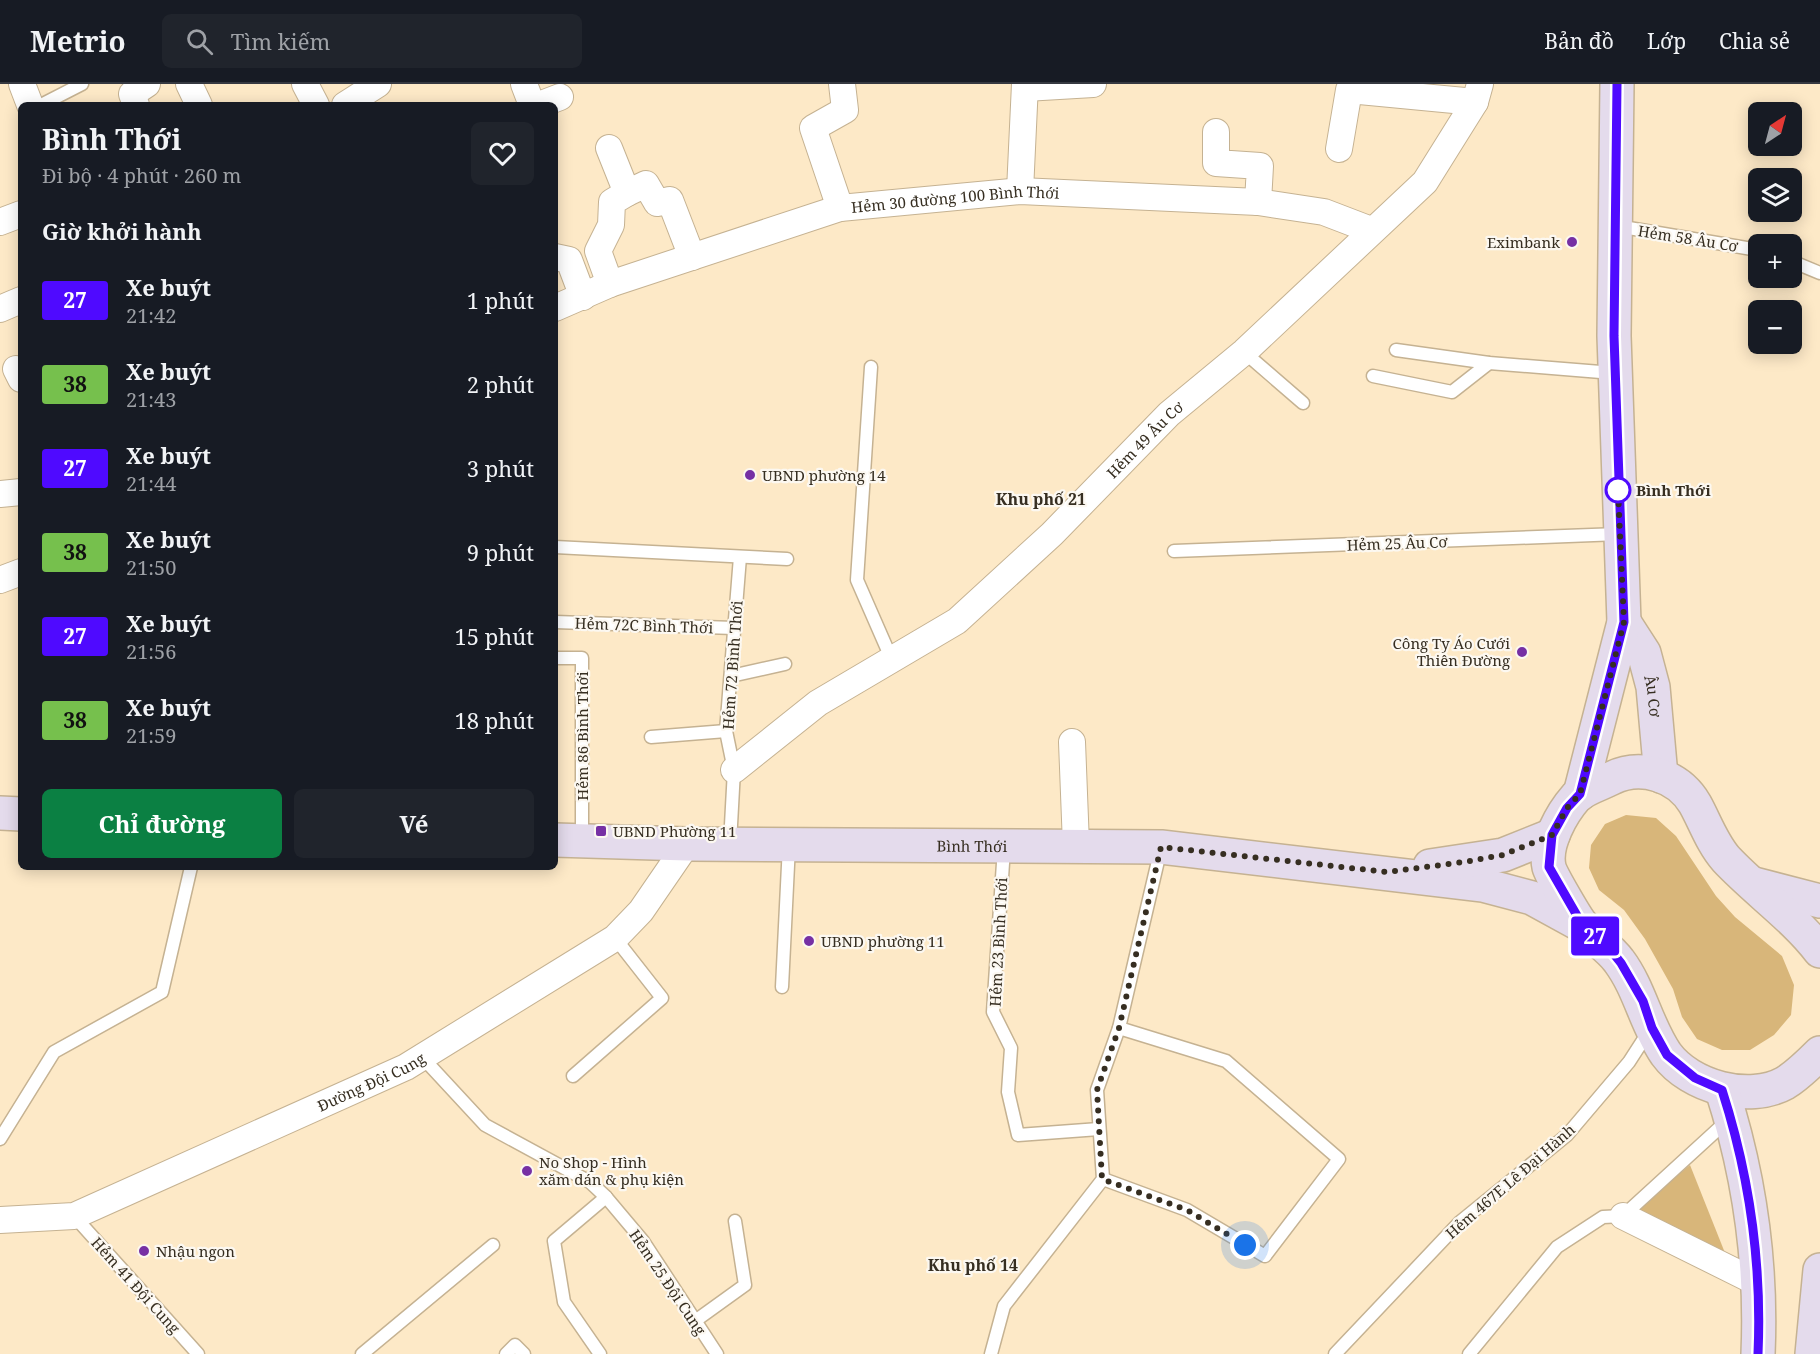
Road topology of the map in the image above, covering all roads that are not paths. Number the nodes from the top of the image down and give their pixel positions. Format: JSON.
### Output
{"nodes":[{"id":1,"x":22,"y":84,"type":"edge"},
{"id":2,"x":81,"y":84,"type":"edge"},
{"id":3,"x":147,"y":84,"type":"edge"},
{"id":4,"x":189,"y":84,"type":"edge"},
{"id":5,"x":305,"y":84,"type":"edge"},
{"id":6,"x":378,"y":84,"type":"edge"},
{"id":7,"x":524,"y":84,"type":"edge"},
{"id":8,"x":842,"y":84,"type":"edge"},
{"id":9,"x":1093,"y":84,"type":"edge"},
{"id":10,"x":1617,"y":84,"type":"edge"},
{"id":11,"x":1025,"y":86,"type":"edge"},
{"id":12,"x":1477,"y":93,"type":"edge"},
{"id":13,"x":29,"y":102,"type":"edge"},
{"id":14,"x":47,"y":102,"type":"edge"},
{"id":15,"x":134,"y":102,"type":"edge"},
{"id":16,"x":198,"y":102,"type":"edge"},
{"id":17,"x":314,"y":102,"type":"edge"},
{"id":18,"x":350,"y":102,"type":"edge"},
{"id":19,"x":531,"y":102,"type":"edge"},
{"id":20,"x":1216,"y":132,"type":"dead end"},
{"id":21,"x":609,"y":148,"type":"dead end"},
{"id":22,"x":1339,"y":149,"type":"dead end"},
{"id":23,"x":1020,"y":191,"type":"junction"},
{"id":24,"x":627,"y":193,"type":"junction"},
{"id":25,"x":1258,"y":202,"type":"junction"},
{"id":26,"x":840,"y":208,"type":"junction"},
{"id":27,"x":18,"y":215,"type":"edge"},
{"id":28,"x":0,"y":222,"type":"edge"},
{"id":29,"x":1617,"y":226,"type":"junction"},
{"id":30,"x":1371,"y":230,"type":"junction"},
{"id":31,"x":1748,"y":248,"type":"edge"},
{"id":32,"x":692,"y":257,"type":"junction"},
{"id":33,"x":558,"y":258,"type":"edge"},
{"id":34,"x":1802,"y":266,"type":"edge"},
{"id":35,"x":1820,"y":273,"type":"edge"},
{"id":36,"x":610,"y":284,"type":"junction"},
{"id":37,"x":583,"y":297,"type":"junction"},
{"id":38,"x":18,"y":301,"type":"edge"},
{"id":39,"x":558,"y":308,"type":"edge"},
{"id":40,"x":0,"y":309,"type":"edge"},
{"id":41,"x":1396,"y":350,"type":"dead end"},
{"id":42,"x":1244,"y":352,"type":"junction"},
{"id":43,"x":1489,"y":363,"type":"junction"},
{"id":44,"x":871,"y":367,"type":"dead end"},
{"id":45,"x":1614,"y":373,"type":"junction"},
{"id":46,"x":1373,"y":376,"type":"dead end"},
{"id":47,"x":1303,"y":403,"type":"dead end"},
{"id":48,"x":18,"y":492,"type":"edge"},
{"id":49,"x":0,"y":494,"type":"edge"},
{"id":50,"x":1619,"y":534,"type":"junction"},
{"id":51,"x":558,"y":547,"type":"edge"},
{"id":52,"x":1174,"y":551,"type":"dead end"},
{"id":53,"x":740,"y":558,"type":"junction"},
{"id":54,"x":787,"y":559,"type":"dead end"},
{"id":55,"x":18,"y":573,"type":"edge"},
{"id":56,"x":0,"y":580,"type":"edge"},
{"id":57,"x":558,"y":622,"type":"edge"},
{"id":58,"x":1624,"y":622,"type":"junction"},
{"id":59,"x":734,"y":627,"type":"junction"},
{"id":60,"x":558,"y":658,"type":"edge"},
{"id":61,"x":892,"y":660,"type":"junction"},
{"id":62,"x":785,"y":664,"type":"dead end"},
{"id":63,"x":731,"y":676,"type":"junction"},
{"id":64,"x":726,"y":730,"type":"junction"},
{"id":65,"x":651,"y":737,"type":"dead end"},
{"id":66,"x":1072,"y":742,"type":"dead end"},
{"id":67,"x":734,"y":770,"type":"junction"},
{"id":68,"x":1661,"y":776,"type":"junction"},
{"id":69,"x":1580,"y":794,"type":"junction"},
{"id":70,"x":0,"y":813,"type":"edge"},
{"id":71,"x":18,"y":814,"type":"edge"},
{"id":72,"x":1552,"y":835,"type":"junction"},
{"id":73,"x":569,"y":841,"type":"edge"},
{"id":74,"x":687,"y":844,"type":"junction"},
{"id":75,"x":730,"y":844,"type":"junction"},
{"id":76,"x":789,"y":844,"type":"junction"},
{"id":77,"x":1004,"y":844,"type":"junction"},
{"id":78,"x":1076,"y":845,"type":"junction"},
{"id":79,"x":1161,"y":847,"type":"junction"},
{"id":80,"x":190,"y":870,"type":"edge"},
{"id":81,"x":1387,"y":872,"type":"junction"},
{"id":82,"x":1750,"y":883,"type":"junction"},
{"id":83,"x":1820,"y":902,"type":"edge"},
{"id":84,"x":1583,"y":926,"type":"junction"},
{"id":85,"x":615,"y":938,"type":"junction"},
{"id":86,"x":1820,"y":951,"type":"edge"},
{"id":87,"x":782,"y":987,"type":"dead end"},
{"id":88,"x":1652,"y":1026,"type":"junction"},
{"id":89,"x":1119,"y":1028,"type":"junction"},
{"id":90,"x":1820,"y":1053,"type":"edge"},
{"id":91,"x":422,"y":1057,"type":"junction"},
{"id":92,"x":573,"y":1076,"type":"dead end"},
{"id":93,"x":1727,"y":1104,"type":"junction"},
{"id":94,"x":1099,"y":1129,"type":"junction"},
{"id":95,"x":0,"y":1140,"type":"edge"},
{"id":96,"x":1102,"y":1179,"type":"junction"},
{"id":97,"x":606,"y":1197,"type":"junction"},
{"id":98,"x":74,"y":1216,"type":"junction"},
{"id":99,"x":1623,"y":1216,"type":"junction"},
{"id":100,"x":0,"y":1220,"type":"edge"},
{"id":101,"x":735,"y":1221,"type":"dead end"},
{"id":102,"x":493,"y":1245,"type":"dead end"},
{"id":103,"x":1820,"y":1270,"type":"edge"},
{"id":104,"x":1760,"y":1284,"type":"junction"},
{"id":105,"x":695,"y":1321,"type":"junction"},
{"id":106,"x":519,"y":1349,"type":"edge"},
{"id":107,"x":1473,"y":1353,"type":"edge"},
{"id":108,"x":198,"y":1354,"type":"edge"},
{"id":109,"x":362,"y":1354,"type":"edge"},
{"id":110,"x":506,"y":1354,"type":"edge"},
{"id":111,"x":600,"y":1354,"type":"edge"},
{"id":112,"x":717,"y":1354,"type":"edge"},
{"id":113,"x":991,"y":1354,"type":"edge"},
{"id":114,"x":1335,"y":1354,"type":"edge"},
{"id":115,"x":1758,"y":1354,"type":"edge"},
{"id":116,"x":1812,"y":1354,"type":"edge"}],
"edges":[{"from":1,"to":13,"type":"street"},
{"from":2,"to":14,"type":"lane"},
{"from":3,"to":15,"type":"street"},
{"from":4,"to":16,"type":"street"},
{"from":5,"to":17,"type":"street"},
{"from":6,"to":18,"type":"street"},
{"from":7,"to":19,"type":"street"},
{"from":8,"to":26,"type":"street"},
{"from":9,"to":11,"type":"street"},
{"from":10,"to":29,"type":"main road","name":"Âu Cơ"},
{"from":11,"to":23,"type":"street"},
{"from":12,"to":22,"type":"street"},
{"from":12,"to":30,"type":"street","name":"Hẻm 49 Âu Cơ"},
{"from":20,"to":25,"type":"street"},
{"from":21,"to":24,"type":"street"},
{"from":23,"to":25,"type":"street","name":"Hẻm 30 đường 100 Bình Thới"},
{"from":23,"to":26,"type":"street","name":"Hẻm 30 đường 100 Bình Thới"},
{"from":24,"to":32,"type":"street"},
{"from":24,"to":36,"type":"street"},
{"from":25,"to":30,"type":"street","name":"Hẻm 30 đường 100 Bình Thới"},
{"from":26,"to":32,"type":"street","name":"Hẻm 30 đường 100 Bình Thới"},
{"from":27,"to":28,"type":"street"},
{"from":29,"to":31,"type":"lane","name":"Hẻm 58 Âu Cơ"},
{"from":29,"to":45,"type":"main road","name":"Âu Cơ"},
{"from":30,"to":42,"type":"street","name":"Hẻm 49 Âu Cơ"},
{"from":32,"to":36,"type":"street","name":"Hẻm 30 đường 100 Bình Thới"},
{"from":33,"to":37,"type":"street"},
{"from":34,"to":35,"type":"lane"},
{"from":36,"to":37,"type":"street","name":"Hẻm 30 đường 100 Bình Thới"},
{"from":37,"to":39,"type":"street","name":"Hẻm 30 đường 100 Bình Thới"},
{"from":38,"to":40,"type":"street"},
{"from":41,"to":43,"type":"lane"},
{"from":42,"to":47,"type":"lane"},
{"from":42,"to":61,"type":"street","name":"Hẻm 49 Âu Cơ"},
{"from":43,"to":45,"type":"lane"},
{"from":43,"to":46,"type":"lane"},
{"from":44,"to":61,"type":"lane"},
{"from":45,"to":50,"type":"main road","name":"Âu Cơ"},
{"from":48,"to":49,"type":"street"},
{"from":50,"to":52,"type":"lane","name":"Hẻm 25 Âu Cơ"},
{"from":50,"to":58,"type":"main road","name":"Âu Cơ"},
{"from":51,"to":53,"type":"lane"},
{"from":53,"to":54,"type":"lane"},
{"from":53,"to":59,"type":"lane","name":"Hẻm 72 Bình Thới"},
{"from":55,"to":56,"type":"street"},
{"from":57,"to":59,"type":"lane","name":"Hẻm 72C Bình Thới"},
{"from":58,"to":68,"type":"main road","name":"Âu Cơ"},
{"from":58,"to":69,"type":"main road","name":"Âu Cơ"},
{"from":59,"to":63,"type":"lane","name":"Hẻm 72 Bình Thới"},
{"from":60,"to":73,"type":"lane","name":"Hẻm 86 Bình Thới"},
{"from":61,"to":67,"type":"street","name":"Hẻm 49 Âu Cơ"},
{"from":62,"to":63,"type":"lane"},
{"from":63,"to":64,"type":"lane","name":"Hẻm 72 Bình Thới"},
{"from":64,"to":65,"type":"lane"},
{"from":64,"to":67,"type":"lane","name":"Hẻm 72 Bình Thới"},
{"from":66,"to":78,"type":"street"},
{"from":67,"to":75,"type":"lane","name":"Hẻm 72 Bình Thới"},
{"from":68,"to":69,"type":"main road"},
{"from":68,"to":82,"type":"main road"},
{"from":69,"to":72,"type":"main road"},
{"from":70,"to":71,"type":"main road"},
{"from":72,"to":81,"type":"main road","name":"Bình Thới"},
{"from":72,"to":84,"type":"main road"},
{"from":73,"to":74,"type":"main road","name":"Bình Thới"},
{"from":74,"to":75,"type":"main road","name":"Bình Thới"},
{"from":74,"to":85,"type":"street","name":"Đường Đội Cung"},
{"from":75,"to":76,"type":"main road","name":"Bình Thới"},
{"from":76,"to":77,"type":"main road","name":"Bình Thới"},
{"from":76,"to":87,"type":"lane"},
{"from":77,"to":78,"type":"main road","name":"Bình Thới"},
{"from":77,"to":94,"type":"lane","name":"Hẻm 23 Bình Thới"},
{"from":78,"to":79,"type":"main road","name":"Bình Thới"},
{"from":79,"to":81,"type":"main road","name":"Bình Thới"},
{"from":79,"to":89,"type":"lane"},
{"from":80,"to":95,"type":"lane"},
{"from":81,"to":84,"type":"main road","name":"Bình Thới"},
{"from":82,"to":83,"type":"main road"},
{"from":82,"to":86,"type":"main road"},
{"from":84,"to":88,"type":"main road"},
{"from":85,"to":91,"type":"street","name":"Đường Đội Cung"},
{"from":85,"to":92,"type":"lane"},
{"from":88,"to":93,"type":"main road"},
{"from":88,"to":114,"type":"lane","name":"Hẻm 467E Lê Đại Hành"},
{"from":89,"to":94,"type":"lane"},
{"from":89,"to":96,"type":"lane"},
{"from":90,"to":93,"type":"main road"},
{"from":91,"to":97,"type":"lane","name":"Hẻm 25 Đội Cung"},
{"from":91,"to":98,"type":"street","name":"Đường Đội Cung"},
{"from":93,"to":99,"type":"lane"},
{"from":93,"to":104,"type":"main road"},
{"from":94,"to":96,"type":"lane"},
{"from":96,"to":113,"type":"lane"},
{"from":97,"to":105,"type":"lane","name":"Hẻm 25 Đội Cung"},
{"from":97,"to":111,"type":"lane"},
{"from":98,"to":100,"type":"street","name":"Đường Đội Cung"},
{"from":98,"to":108,"type":"lane","name":"Hẻm 41 Đội Cung"},
{"from":99,"to":104,"type":"street"},
{"from":99,"to":107,"type":"lane"},
{"from":101,"to":105,"type":"lane"},
{"from":102,"to":109,"type":"lane"},
{"from":103,"to":116,"type":"main road"},
{"from":104,"to":115,"type":"main road"},
{"from":105,"to":112,"type":"lane","name":"Hẻm 25 Đội Cung"},
{"from":106,"to":110,"type":"lane"}]}
